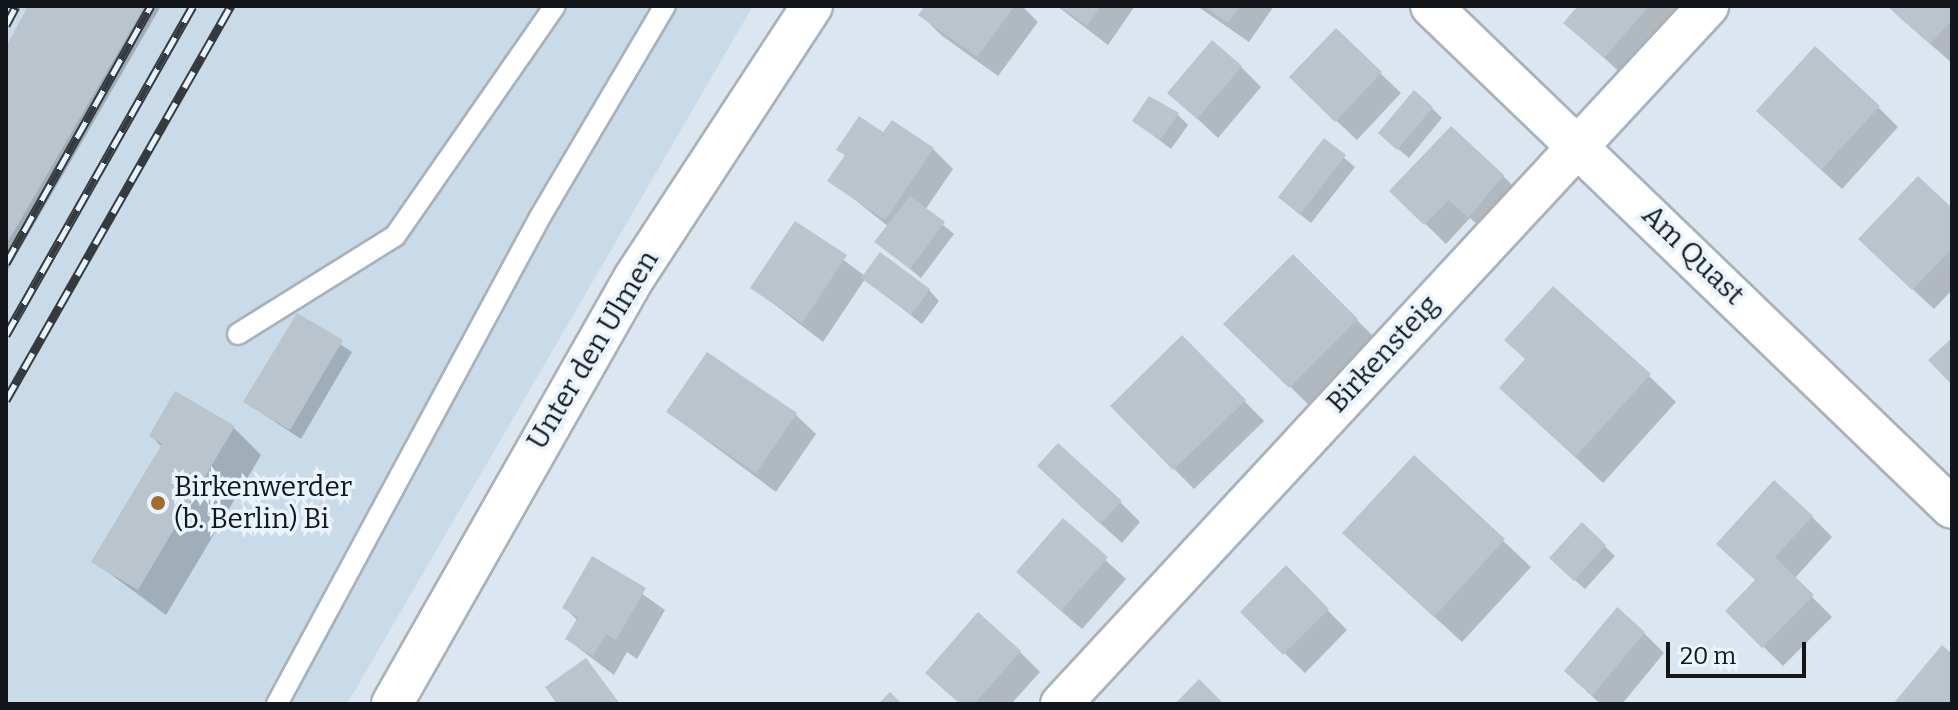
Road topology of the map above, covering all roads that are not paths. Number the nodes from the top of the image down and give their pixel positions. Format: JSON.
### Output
{"nodes":[{"id":1,"x":555,"y":6,"type":"edge"},
{"id":2,"x":665,"y":6,"type":"edge"},
{"id":3,"x":812,"y":6,"type":"edge"},
{"id":4,"x":1431,"y":6,"type":"edge"},
{"id":5,"x":1708,"y":6,"type":"edge"},
{"id":6,"x":1577,"y":142,"type":"junction"},
{"id":7,"x":238,"y":334,"type":"dead end"},
{"id":8,"x":1952,"y":508,"type":"edge"},
{"id":9,"x":277,"y":704,"type":"edge"},
{"id":10,"x":392,"y":704,"type":"edge"},
{"id":11,"x":1061,"y":704,"type":"edge"}],
"edges":[{"from":1,"to":7,"type":"lane"},
{"from":2,"to":9,"type":"lane"},
{"from":3,"to":10,"type":"street","name":"Unter den Ulmen"},
{"from":4,"to":6,"type":"street","name":"Am Quast"},
{"from":5,"to":6,"type":"street","name":"Birkensteig"},
{"from":6,"to":8,"type":"street","name":"Am Quast"},
{"from":6,"to":11,"type":"street","name":"Birkensteig"}]}
